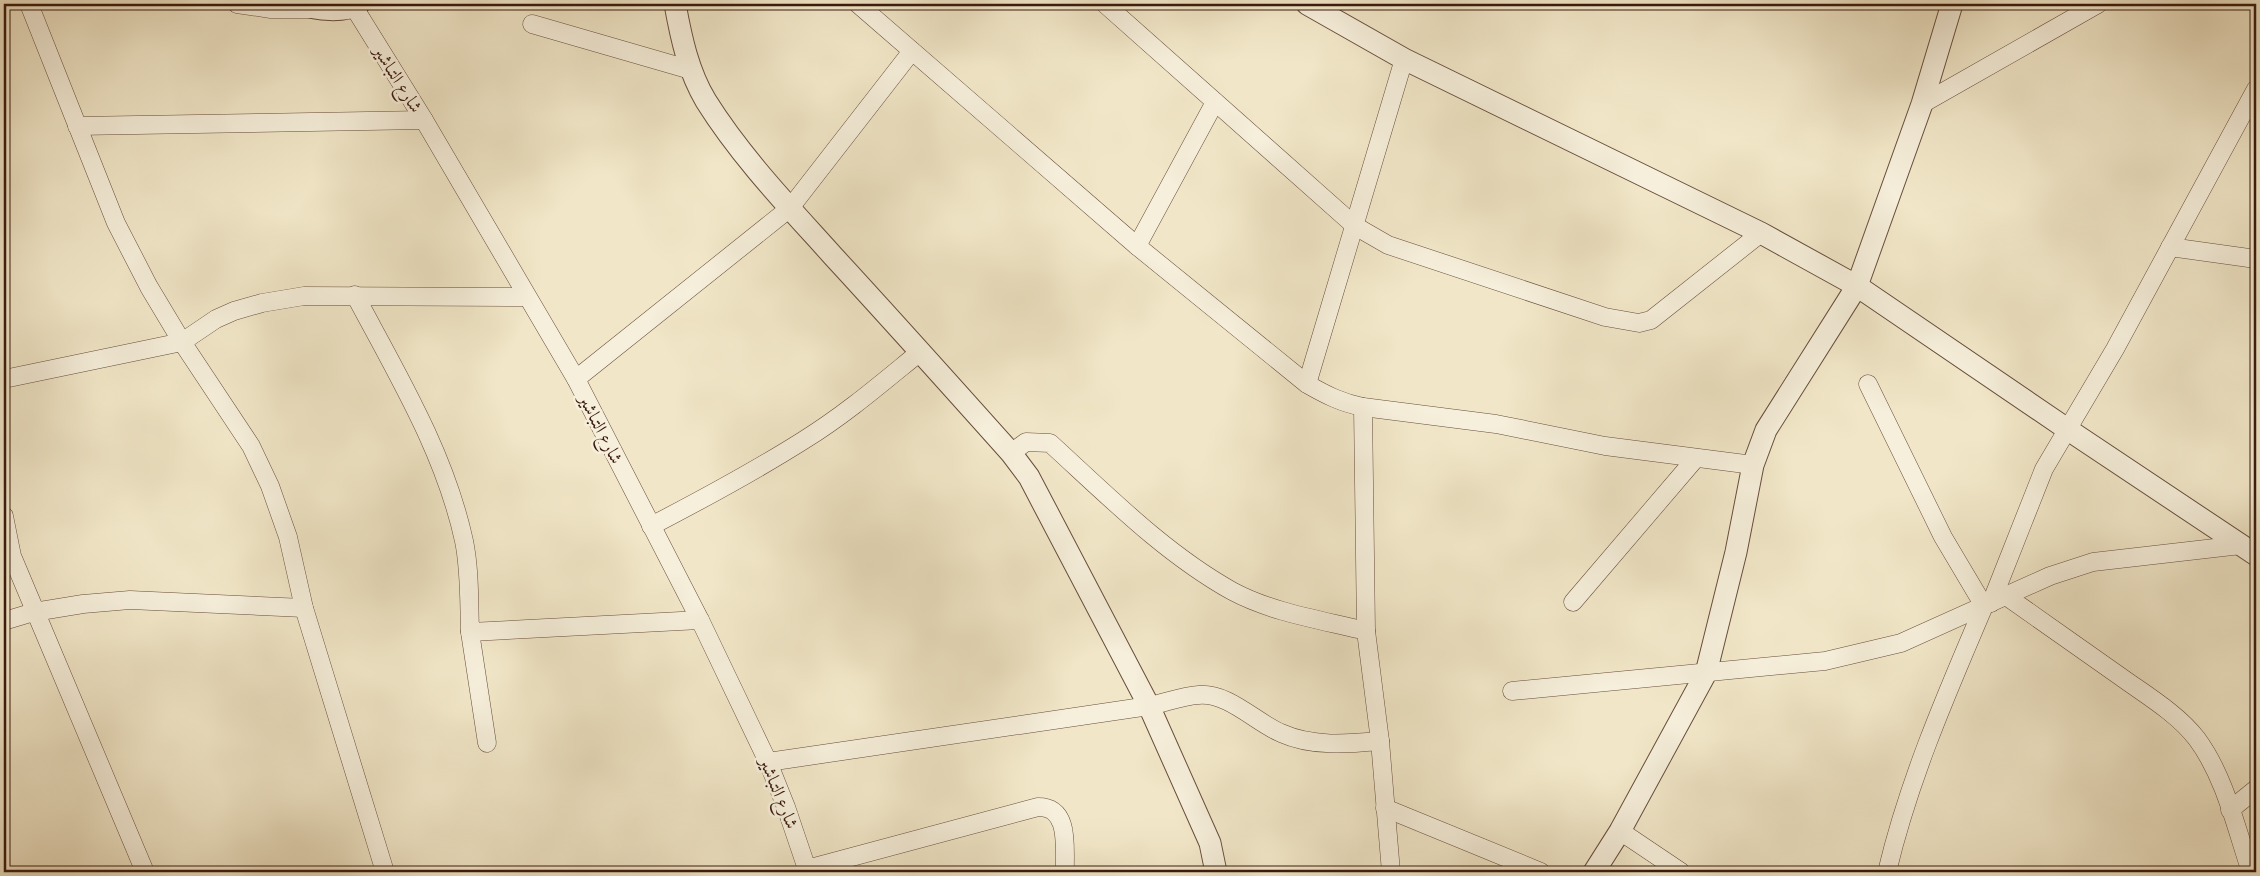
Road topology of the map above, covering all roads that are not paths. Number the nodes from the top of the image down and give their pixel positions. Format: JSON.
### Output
{"nodes":[{"id":1,"x":29,"y":4,"type":"edge"},
{"id":2,"x":238,"y":4,"type":"edge"},
{"id":3,"x":675,"y":4,"type":"edge"},
{"id":4,"x":858,"y":4,"type":"edge"},
{"id":5,"x":1105,"y":4,"type":"edge"},
{"id":6,"x":1307,"y":4,"type":"edge"},
{"id":7,"x":1952,"y":4,"type":"edge"},
{"id":8,"x":2098,"y":4,"type":"edge"},
{"id":9,"x":355,"y":5,"type":"edge"},
{"id":10,"x":307,"y":6,"type":"edge"},
{"id":11,"x":532,"y":24,"type":"dead end"},
{"id":12,"x":912,"y":50,"type":"junction"},
{"id":13,"x":1404,"y":59,"type":"junction"},
{"id":14,"x":691,"y":70,"type":"junction"},
{"id":15,"x":2256,"y":88,"type":"edge"},
{"id":16,"x":1215,"y":102,"type":"junction"},
{"id":17,"x":1922,"y":104,"type":"junction"},
{"id":18,"x":424,"y":120,"type":"junction"},
{"id":19,"x":77,"y":126,"type":"junction"},
{"id":20,"x":790,"y":208,"type":"junction"},
{"id":21,"x":1355,"y":226,"type":"junction"},
{"id":22,"x":1761,"y":233,"type":"junction"},
{"id":23,"x":1138,"y":246,"type":"junction"},
{"id":24,"x":2170,"y":247,"type":"junction"},
{"id":25,"x":2256,"y":259,"type":"edge"},
{"id":26,"x":1857,"y":286,"type":"junction"},
{"id":27,"x":355,"y":295,"type":"junction"},
{"id":28,"x":527,"y":297,"type":"junction"},
{"id":29,"x":182,"y":342,"type":"junction"},
{"id":30,"x":920,"y":352,"type":"junction"},
{"id":31,"x":4,"y":379,"type":"edge"},
{"id":32,"x":576,"y":380,"type":"junction"},
{"id":33,"x":1307,"y":384,"type":"junction"},
{"id":34,"x":1868,"y":384,"type":"dead end"},
{"id":35,"x":1363,"y":407,"type":"junction"},
{"id":36,"x":2066,"y":430,"type":"junction"},
{"id":37,"x":1011,"y":453,"type":"junction"},
{"id":38,"x":1696,"y":458,"type":"junction"},
{"id":39,"x":1753,"y":465,"type":"junction"},
{"id":40,"x":4,"y":516,"type":"edge"},
{"id":41,"x":650,"y":526,"type":"junction"},
{"id":42,"x":2249,"y":550,"type":"edge"},
{"id":43,"x":1573,"y":602,"type":"dead end"},
{"id":44,"x":1994,"y":602,"type":"junction"},
{"id":45,"x":304,"y":608,"type":"junction"},
{"id":46,"x":34,"y":612,"type":"junction"},
{"id":47,"x":4,"y":620,"type":"edge"},
{"id":48,"x":700,"y":620,"type":"junction"},
{"id":49,"x":1366,"y":631,"type":"junction"},
{"id":50,"x":470,"y":632,"type":"junction"},
{"id":51,"x":1706,"y":673,"type":"junction"},
{"id":52,"x":1512,"y":691,"type":"dead end"},
{"id":53,"x":1149,"y":706,"type":"junction"},
{"id":54,"x":1380,"y":741,"type":"junction"},
{"id":55,"x":487,"y":743,"type":"dead end"},
{"id":56,"x":768,"y":762,"type":"junction"},
{"id":57,"x":2256,"y":789,"type":"edge"},
{"id":58,"x":1385,"y":808,"type":"junction"},
{"id":59,"x":2230,"y":810,"type":"junction"},
{"id":60,"x":1620,"y":831,"type":"junction"},
{"id":61,"x":807,"y":871,"type":"edge"},
{"id":62,"x":145,"y":872,"type":"edge"},
{"id":63,"x":385,"y":872,"type":"edge"},
{"id":64,"x":1066,"y":872,"type":"edge"},
{"id":65,"x":1216,"y":872,"type":"edge"},
{"id":66,"x":1391,"y":872,"type":"edge"},
{"id":67,"x":1541,"y":872,"type":"edge"},
{"id":68,"x":1594,"y":872,"type":"edge"},
{"id":69,"x":1681,"y":872,"type":"edge"},
{"id":70,"x":1887,"y":872,"type":"edge"},
{"id":71,"x":2251,"y":872,"type":"edge"}],
"edges":[{"from":1,"to":19,"type":"street"},
{"from":2,"to":10,"type":"street"},
{"from":3,"to":14,"type":"street"},
{"from":4,"to":12,"type":"street"},
{"from":5,"to":16,"type":"street"},
{"from":6,"to":13,"type":"street"},
{"from":7,"to":17,"type":"street"},
{"from":8,"to":17,"type":"street"},
{"from":9,"to":10,"type":"street"},
{"from":9,"to":18,"type":"street","name":"شارع التباشير"},
{"from":11,"to":14,"type":"street"},
{"from":12,"to":20,"type":"street"},
{"from":12,"to":23,"type":"street"},
{"from":13,"to":21,"type":"street"},
{"from":13,"to":22,"type":"street"},
{"from":14,"to":20,"type":"street"},
{"from":15,"to":24,"type":"street"},
{"from":16,"to":21,"type":"street"},
{"from":16,"to":23,"type":"street"},
{"from":17,"to":26,"type":"street"},
{"from":18,"to":19,"type":"street"},
{"from":18,"to":28,"type":"street","name":"شارع التباشير"},
{"from":19,"to":29,"type":"street"},
{"from":20,"to":30,"type":"street"},
{"from":20,"to":32,"type":"street"},
{"from":21,"to":22,"type":"street"},
{"from":21,"to":33,"type":"street"},
{"from":22,"to":26,"type":"street"},
{"from":23,"to":33,"type":"street"},
{"from":24,"to":25,"type":"street"},
{"from":24,"to":36,"type":"street"},
{"from":26,"to":36,"type":"street"},
{"from":26,"to":39,"type":"street"},
{"from":27,"to":28,"type":"street"},
{"from":27,"to":29,"type":"street"},
{"from":27,"to":50,"type":"street"},
{"from":28,"to":32,"type":"street","name":"شارع التباشير"},
{"from":29,"to":31,"type":"street"},
{"from":29,"to":45,"type":"street"},
{"from":30,"to":37,"type":"street"},
{"from":30,"to":41,"type":"street"},
{"from":32,"to":41,"type":"street","name":"شارع التباشير"},
{"from":33,"to":35,"type":"street"},
{"from":34,"to":44,"type":"street"},
{"from":35,"to":38,"type":"street"},
{"from":35,"to":49,"type":"street"},
{"from":36,"to":42,"type":"street"},
{"from":36,"to":44,"type":"street"},
{"from":37,"to":49,"type":"street"},
{"from":37,"to":53,"type":"street"},
{"from":38,"to":39,"type":"street"},
{"from":38,"to":43,"type":"street"},
{"from":39,"to":51,"type":"street"},
{"from":40,"to":46,"type":"street"},
{"from":41,"to":48,"type":"street","name":"شارع التباشير"},
{"from":42,"to":44,"type":"street"},
{"from":44,"to":51,"type":"street"},
{"from":44,"to":59,"type":"street"},
{"from":44,"to":70,"type":"street"},
{"from":45,"to":46,"type":"street"},
{"from":45,"to":63,"type":"street"},
{"from":46,"to":47,"type":"street"},
{"from":46,"to":62,"type":"street"},
{"from":48,"to":50,"type":"street"},
{"from":48,"to":56,"type":"street","name":"شارع التباشير"},
{"from":49,"to":54,"type":"street"},
{"from":50,"to":55,"type":"street"},
{"from":51,"to":52,"type":"street"},
{"from":51,"to":60,"type":"street"},
{"from":53,"to":54,"type":"street"},
{"from":53,"to":56,"type":"street"},
{"from":53,"to":65,"type":"street"},
{"from":54,"to":58,"type":"street"},
{"from":56,"to":61,"type":"street","name":"شارع التباشير"},
{"from":57,"to":59,"type":"street"},
{"from":58,"to":66,"type":"street"},
{"from":58,"to":67,"type":"street"},
{"from":59,"to":71,"type":"street"},
{"from":60,"to":68,"type":"street"},
{"from":60,"to":69,"type":"street"},
{"from":61,"to":64,"type":"street"}]}
